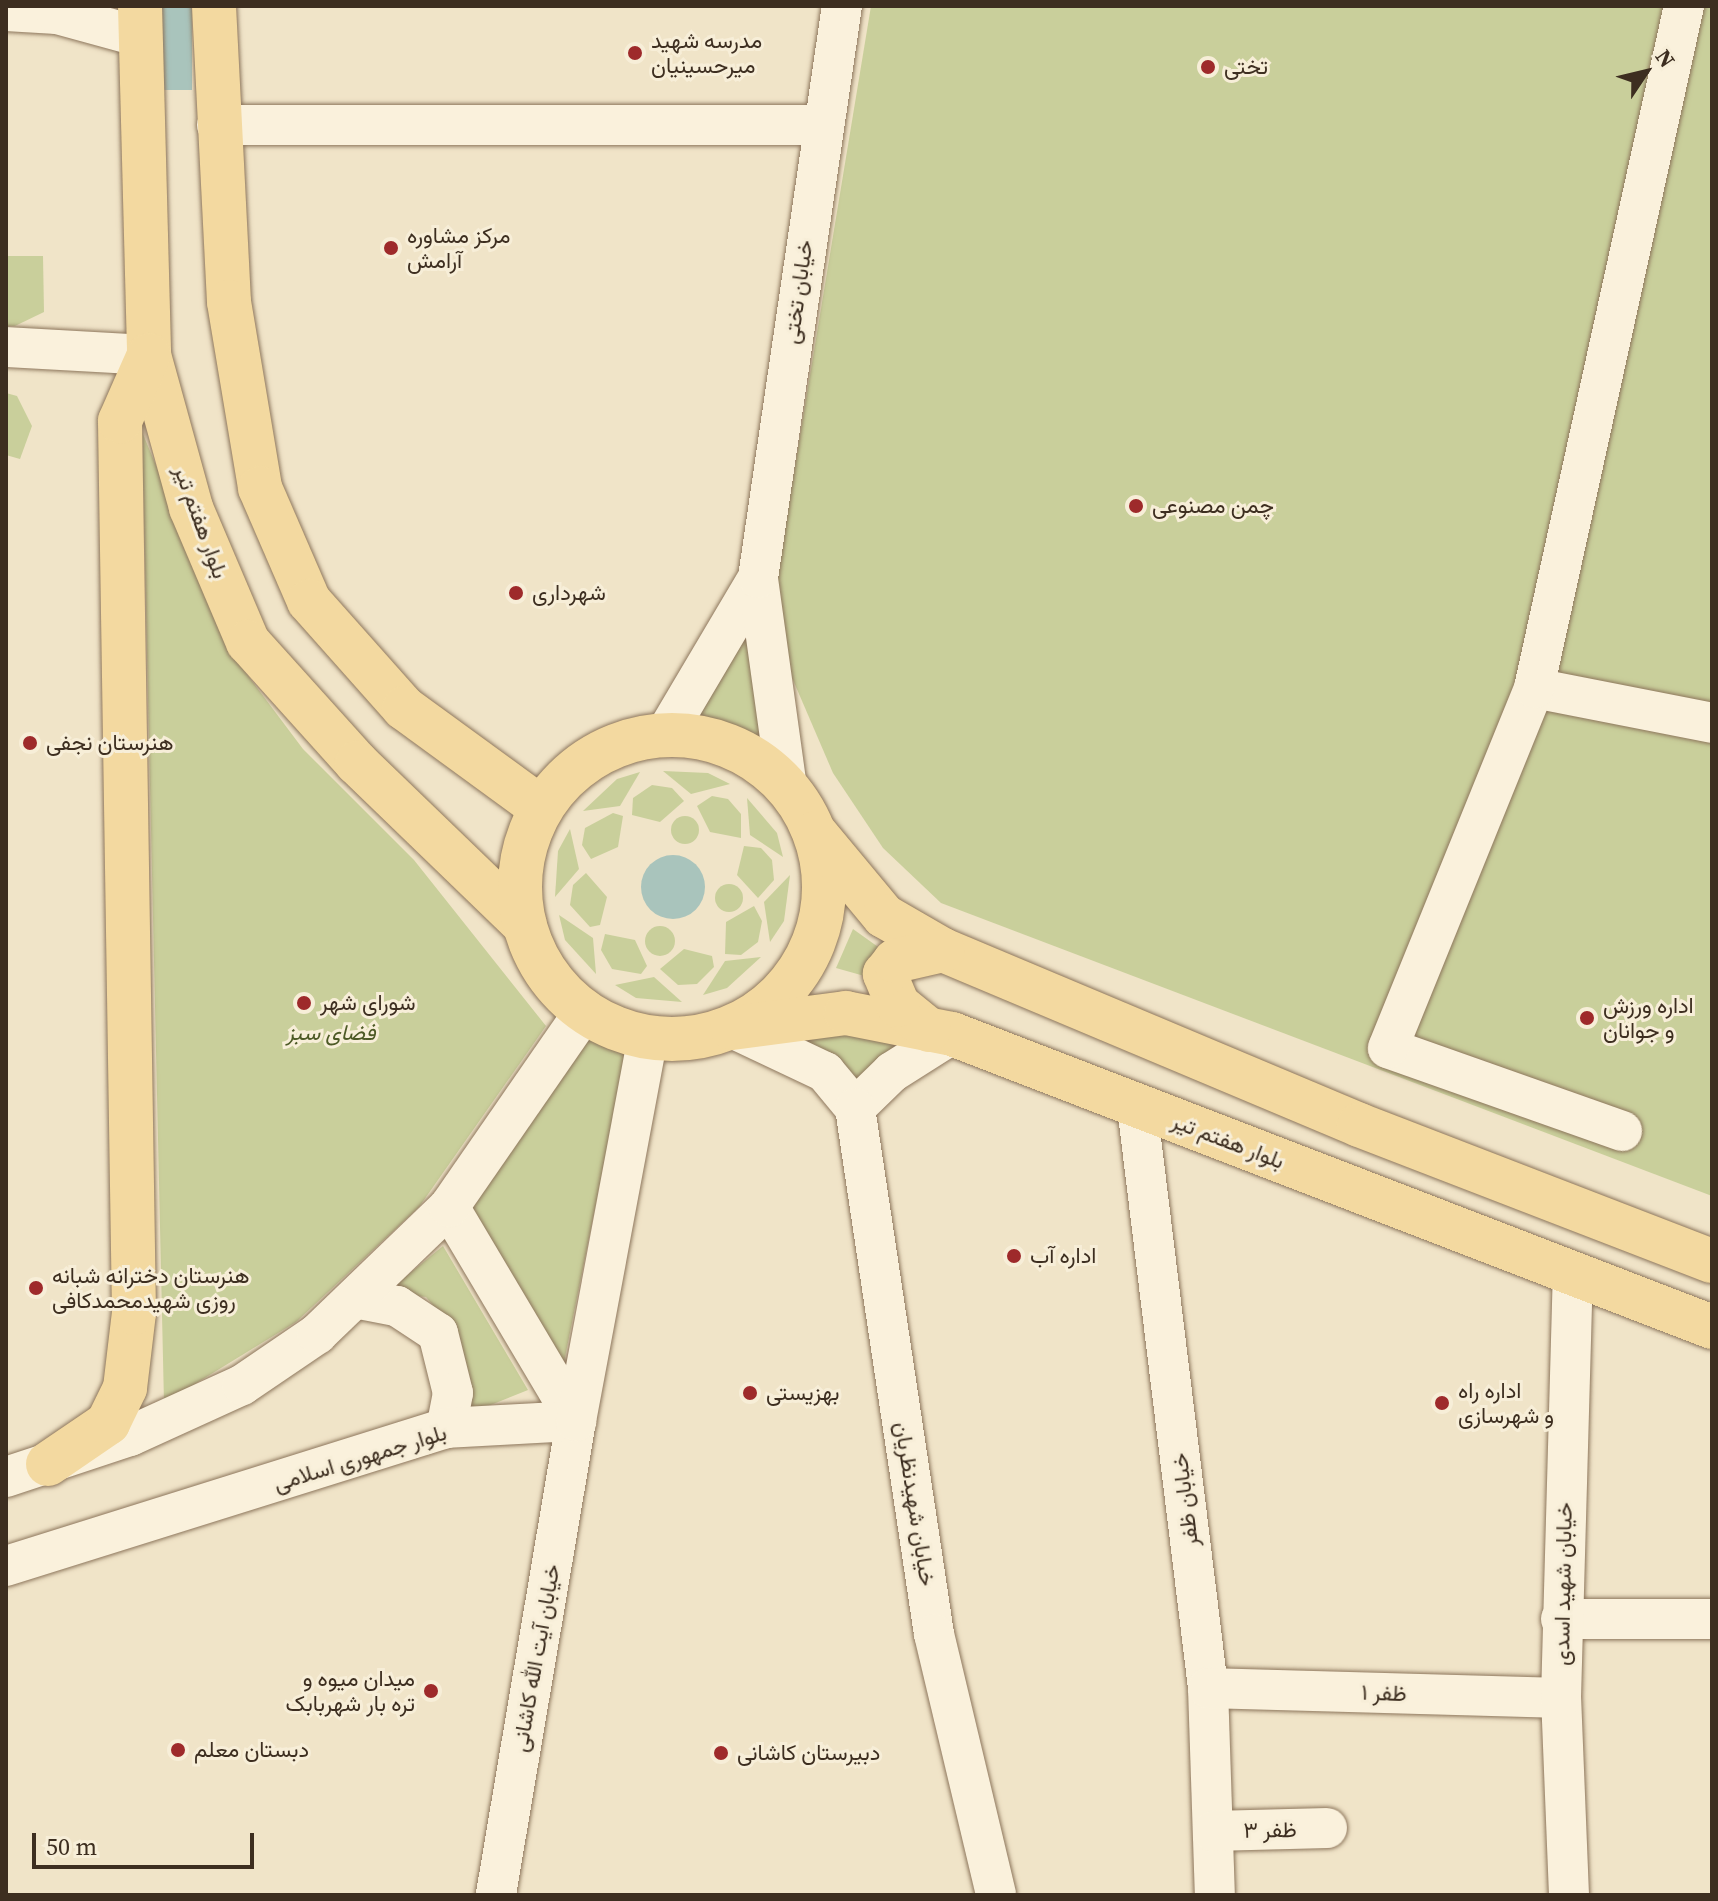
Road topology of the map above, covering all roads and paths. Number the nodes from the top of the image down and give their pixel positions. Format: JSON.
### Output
{"nodes":[{"id":1,"x":214,"y":6,"type":"edge"},
{"id":2,"x":842,"y":6,"type":"edge"},
{"id":3,"x":1684,"y":6,"type":"edge"},
{"id":4,"x":6,"y":11,"type":"edge"},
{"id":5,"x":140,"y":22,"type":"edge"},
{"id":6,"x":217,"y":125,"type":"junction"},
{"id":7,"x":822,"y":125,"type":"junction"},
{"id":8,"x":6,"y":347,"type":"edge"},
{"id":9,"x":149,"y":355,"type":"junction"},
{"id":10,"x":758,"y":578,"type":"junction"},
{"id":11,"x":1534,"y":688,"type":"junction"},
{"id":12,"x":1712,"y":723,"type":"edge"},
{"id":13,"x":665,"y":735,"type":"junction"},
{"id":14,"x":787,"y":788,"type":"junction"},
{"id":15,"x":541,"y":808,"type":"junction"},
{"id":16,"x":815,"y":833,"type":"junction"},
{"id":17,"x":525,"y":925,"type":"junction"},
{"id":18,"x":943,"y":950,"type":"junction"},
{"id":19,"x":584,"y":1012,"type":"junction"},
{"id":20,"x":732,"y":1028,"type":"junction"},
{"id":21,"x":940,"y":1032,"type":"junction"},
{"id":22,"x":648,"y":1038,"type":"junction"},
{"id":23,"x":1137,"y":1106,"type":"junction"},
{"id":24,"x":855,"y":1108,"type":"junction"},
{"id":25,"x":1622,"y":1131,"type":"dead end"},
{"id":26,"x":449,"y":1207,"type":"junction"},
{"id":27,"x":1712,"y":1261,"type":"edge"},
{"id":28,"x":1573,"y":1274,"type":"junction"},
{"id":29,"x":360,"y":1299,"type":"junction"},
{"id":30,"x":1712,"y":1327,"type":"edge"},
{"id":31,"x":576,"y":1421,"type":"junction"},
{"id":32,"x":446,"y":1428,"type":"junction"},
{"id":33,"x":48,"y":1464,"type":"junction"},
{"id":34,"x":6,"y":1477,"type":"edge"},
{"id":35,"x":6,"y":1566,"type":"edge"},
{"id":36,"x":1561,"y":1619,"type":"junction"},
{"id":37,"x":1712,"y":1619,"type":"edge"},
{"id":38,"x":1208,"y":1688,"type":"junction"},
{"id":39,"x":1561,"y":1698,"type":"junction"},
{"id":40,"x":1327,"y":1828,"type":"dead end"},
{"id":41,"x":1213,"y":1831,"type":"junction"},
{"id":42,"x":496,"y":1895,"type":"edge"},
{"id":43,"x":996,"y":1895,"type":"edge"},
{"id":44,"x":1215,"y":1895,"type":"edge"},
{"id":45,"x":1569,"y":1895,"type":"edge"}],
"edges":[{"from":1,"to":6,"type":"main road"},
{"from":2,"to":7,"type":"street","name":"خیابان تختی"},
{"from":3,"to":11,"type":"street"},
{"from":4,"to":5,"type":"street"},
{"from":5,"to":9,"type":"main road","name":"بلوار هفتم تیر"},
{"from":6,"to":7,"type":"street"},
{"from":6,"to":15,"type":"main road"},
{"from":7,"to":10,"type":"street","name":"خیابان تختی"},
{"from":8,"to":9,"type":"street"},
{"from":9,"to":17,"type":"main road","name":"بلوار هفتم تیر"},
{"from":9,"to":33,"type":"main road"},
{"from":10,"to":13,"type":"street"},
{"from":10,"to":14,"type":"street"},
{"from":11,"to":12,"type":"street"},
{"from":11,"to":25,"type":"street"},
{"from":13,"to":14,"type":"main road"},
{"from":13,"to":15,"type":"main road"},
{"from":14,"to":16,"type":"main road"},
{"from":15,"to":17,"type":"main road"},
{"from":16,"to":18,"type":"main road"},
{"from":16,"to":20,"type":"main road"},
{"from":17,"to":19,"type":"main road"},
{"from":18,"to":21,"type":"main road"},
{"from":18,"to":27,"type":"main road"},
{"from":19,"to":22,"type":"main road"},
{"from":19,"to":26,"type":"street"},
{"from":20,"to":21,"type":"main road","name":"بلوار هفتم تیر"},
{"from":20,"to":22,"type":"main road"},
{"from":20,"to":24,"type":"street"},
{"from":21,"to":23,"type":"main road","name":"بلوار هفتم تیر"},
{"from":21,"to":24,"type":"street"},
{"from":22,"to":31,"type":"street"},
{"from":23,"to":28,"type":"main road","name":"بلوار هفتم تیر"},
{"from":23,"to":38,"type":"street","name":"خیابان ظفر"},
{"from":24,"to":43,"type":"street","name":"خیابان شهیدنظریان"},
{"from":26,"to":29,"type":"street"},
{"from":26,"to":31,"type":"street"},
{"from":28,"to":30,"type":"main road","name":"بلوار هفتم تیر"},
{"from":28,"to":36,"type":"street","name":"خیابان شهید اسدی"},
{"from":29,"to":32,"type":"street"},
{"from":29,"to":33,"type":"street"},
{"from":31,"to":32,"type":"street","name":"بلوار جمهوری اسلامی"},
{"from":31,"to":42,"type":"street","name":"خیابان آیت الله کاشانی"},
{"from":32,"to":35,"type":"street","name":"بلوار جمهوری اسلامی"},
{"from":33,"to":34,"type":"street"},
{"from":36,"to":37,"type":"street"},
{"from":36,"to":39,"type":"street","name":"خیابان شهید اسدی"},
{"from":38,"to":39,"type":"street","name":"ظفر ۱"},
{"from":38,"to":41,"type":"street","name":"خیابان ظفر"},
{"from":39,"to":45,"type":"street","name":"خیابان شهید اسدی"},
{"from":40,"to":41,"type":"street","name":"ظفر ۳"},
{"from":41,"to":44,"type":"street","name":"خیابان ظفر"}]}
